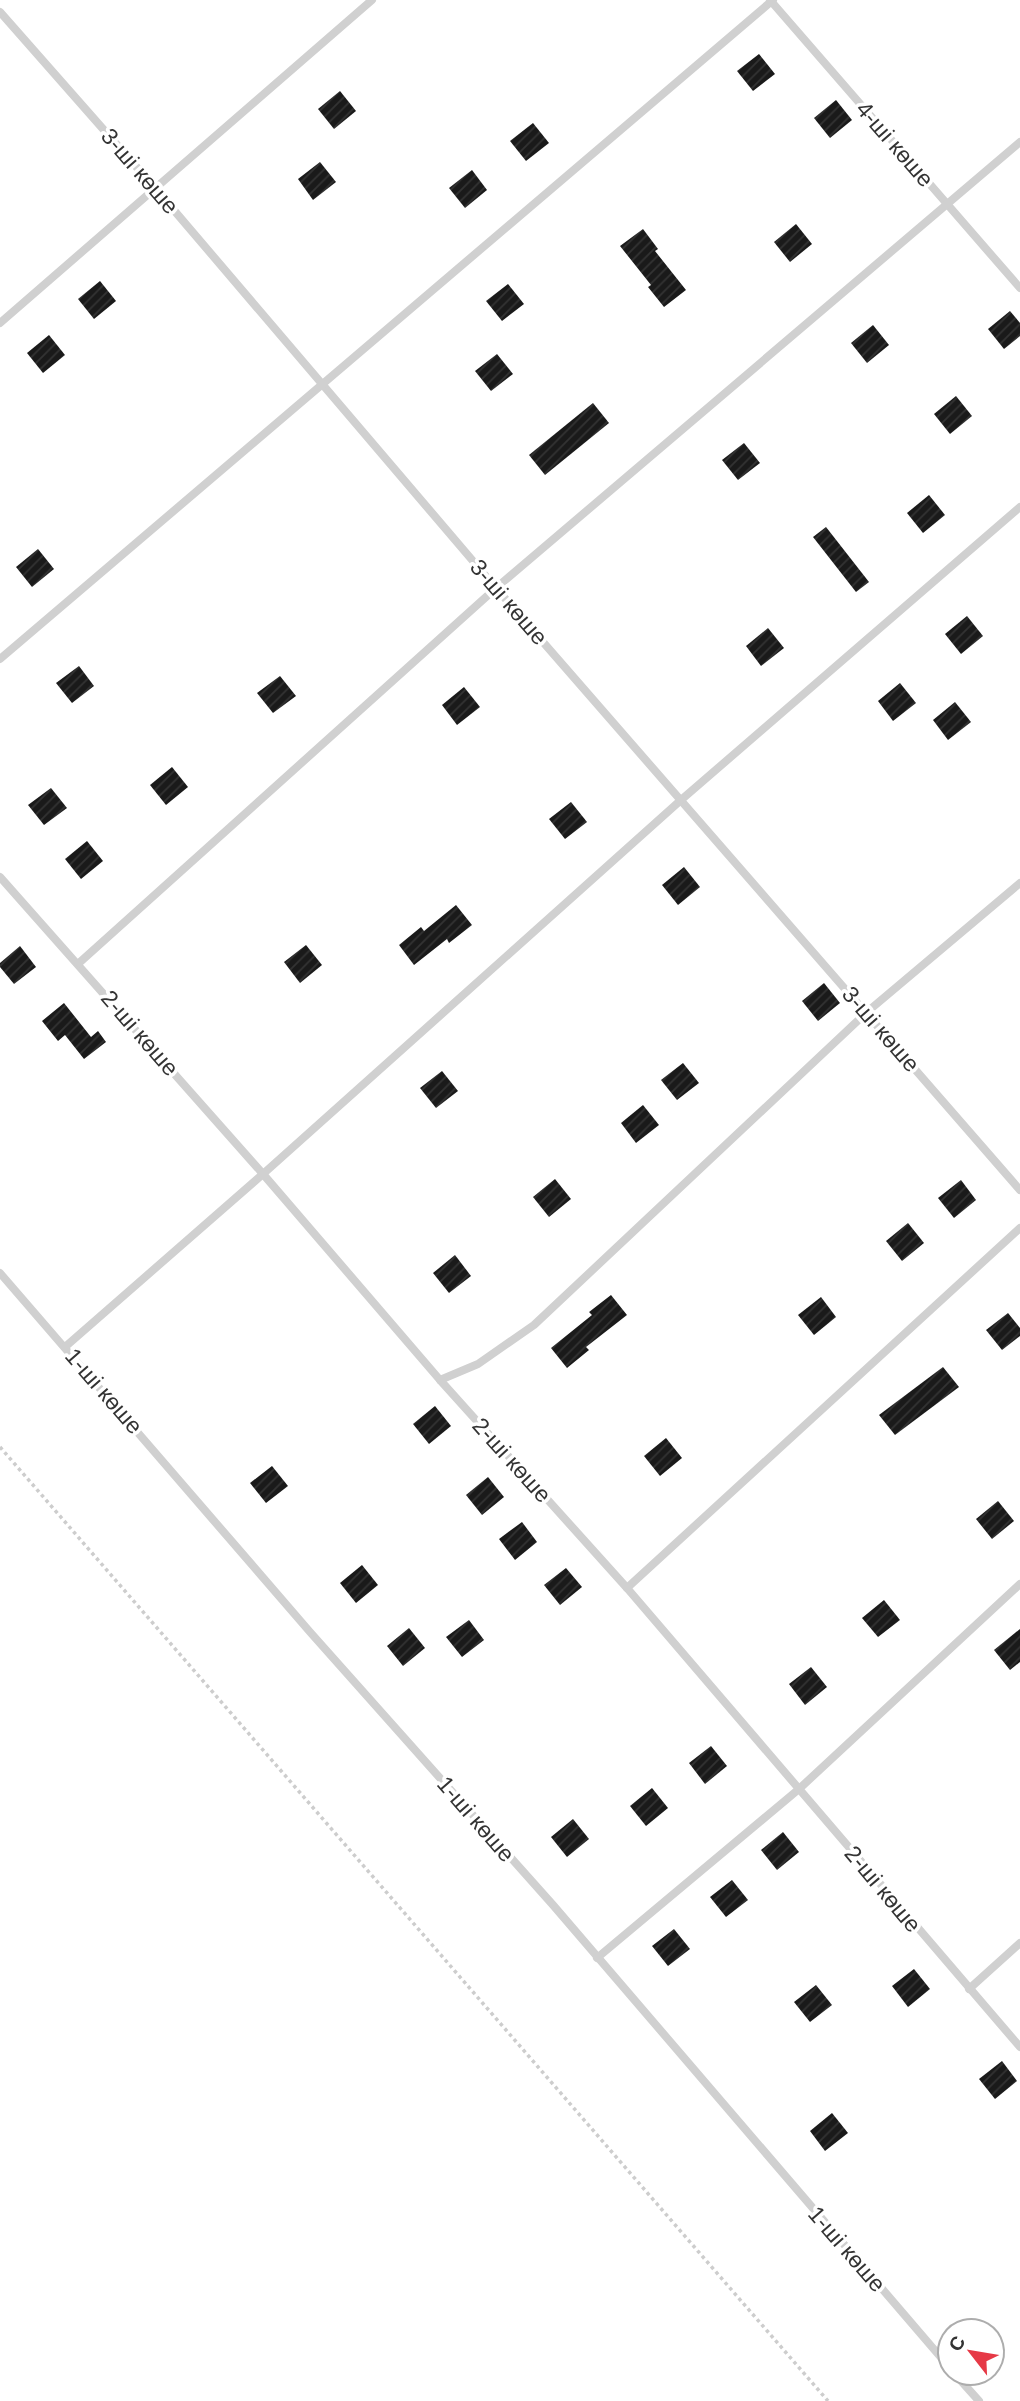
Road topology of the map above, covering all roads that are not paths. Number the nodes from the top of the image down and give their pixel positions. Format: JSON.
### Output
{"nodes":[{"id":1,"x":372,"y":0,"type":"edge"},
{"id":2,"x":772,"y":0,"type":"edge"},
{"id":3,"x":0,"y":12,"type":"edge"},
{"id":4,"x":1020,"y":142,"type":"edge"},
{"id":5,"x":156,"y":188,"type":"junction"},
{"id":6,"x":947,"y":204,"type":"junction"},
{"id":7,"x":1020,"y":288,"type":"edge"},
{"id":8,"x":0,"y":323,"type":"edge"},
{"id":9,"x":322,"y":384,"type":"junction"},
{"id":10,"x":1020,"y":507,"type":"edge"},
{"id":11,"x":496,"y":588,"type":"junction"},
{"id":12,"x":0,"y":659,"type":"edge"},
{"id":13,"x":681,"y":800,"type":"junction"},
{"id":14,"x":0,"y":877,"type":"edge"},
{"id":15,"x":1020,"y":883,"type":"edge"},
{"id":16,"x":79,"y":963,"type":"junction"},
{"id":17,"x":867,"y":1012,"type":"junction"},
{"id":18,"x":263,"y":1174,"type":"junction"},
{"id":19,"x":1020,"y":1190,"type":"edge"},
{"id":20,"x":1020,"y":1228,"type":"edge"},
{"id":21,"x":0,"y":1273,"type":"edge"},
{"id":22,"x":65,"y":1347,"type":"junction"},
{"id":23,"x":440,"y":1380,"type":"junction"},
{"id":24,"x":1020,"y":1584,"type":"edge"},
{"id":25,"x":627,"y":1588,"type":"junction"},
{"id":26,"x":799,"y":1789,"type":"junction"},
{"id":27,"x":1020,"y":1943,"type":"edge"},
{"id":28,"x":597,"y":1958,"type":"junction"},
{"id":29,"x":969,"y":1989,"type":"junction"},
{"id":30,"x":1020,"y":2047,"type":"edge"},
{"id":31,"x":936,"y":2352,"type":"edge"},
{"id":32,"x":966,"y":2387,"type":"edge"},
{"id":33,"x":979,"y":2401,"type":"edge"}],
"edges":[{"from":1,"to":5,"type":"lane"},
{"from":2,"to":6,"type":"lane","name":"4-ші көше"},
{"from":2,"to":9,"type":"lane"},
{"from":3,"to":5,"type":"lane","name":"3-ші көше"},
{"from":4,"to":6,"type":"lane"},
{"from":5,"to":8,"type":"lane"},
{"from":5,"to":9,"type":"lane","name":"3-ші көше"},
{"from":6,"to":7,"type":"lane","name":"4-ші көше"},
{"from":6,"to":11,"type":"lane"},
{"from":9,"to":11,"type":"lane","name":"3-ші көше"},
{"from":9,"to":12,"type":"lane"},
{"from":10,"to":13,"type":"lane"},
{"from":11,"to":13,"type":"lane","name":"3-ші көше"},
{"from":11,"to":16,"type":"lane"},
{"from":13,"to":17,"type":"lane","name":"3-ші көше"},
{"from":13,"to":18,"type":"lane"},
{"from":14,"to":16,"type":"lane","name":"2-ші көше"},
{"from":15,"to":17,"type":"lane"},
{"from":16,"to":18,"type":"lane","name":"2-ші көше"},
{"from":17,"to":19,"type":"lane","name":"3-ші көше"},
{"from":17,"to":23,"type":"lane"},
{"from":18,"to":22,"type":"lane"},
{"from":18,"to":23,"type":"lane","name":"2-ші көше"},
{"from":20,"to":25,"type":"lane"},
{"from":21,"to":22,"type":"lane","name":"1-ші көше"},
{"from":22,"to":28,"type":"lane","name":"1-ші көше"},
{"from":23,"to":25,"type":"lane","name":"2-ші көше"},
{"from":24,"to":26,"type":"lane"},
{"from":25,"to":26,"type":"lane","name":"2-ші көше"},
{"from":26,"to":28,"type":"lane"},
{"from":26,"to":29,"type":"lane","name":"2-ші көше"},
{"from":27,"to":29,"type":"lane"},
{"from":28,"to":31,"type":"lane","name":"1-ші көше"},
{"from":29,"to":30,"type":"lane","name":"2-ші көше"},
{"from":32,"to":33,"type":"lane"}]}
